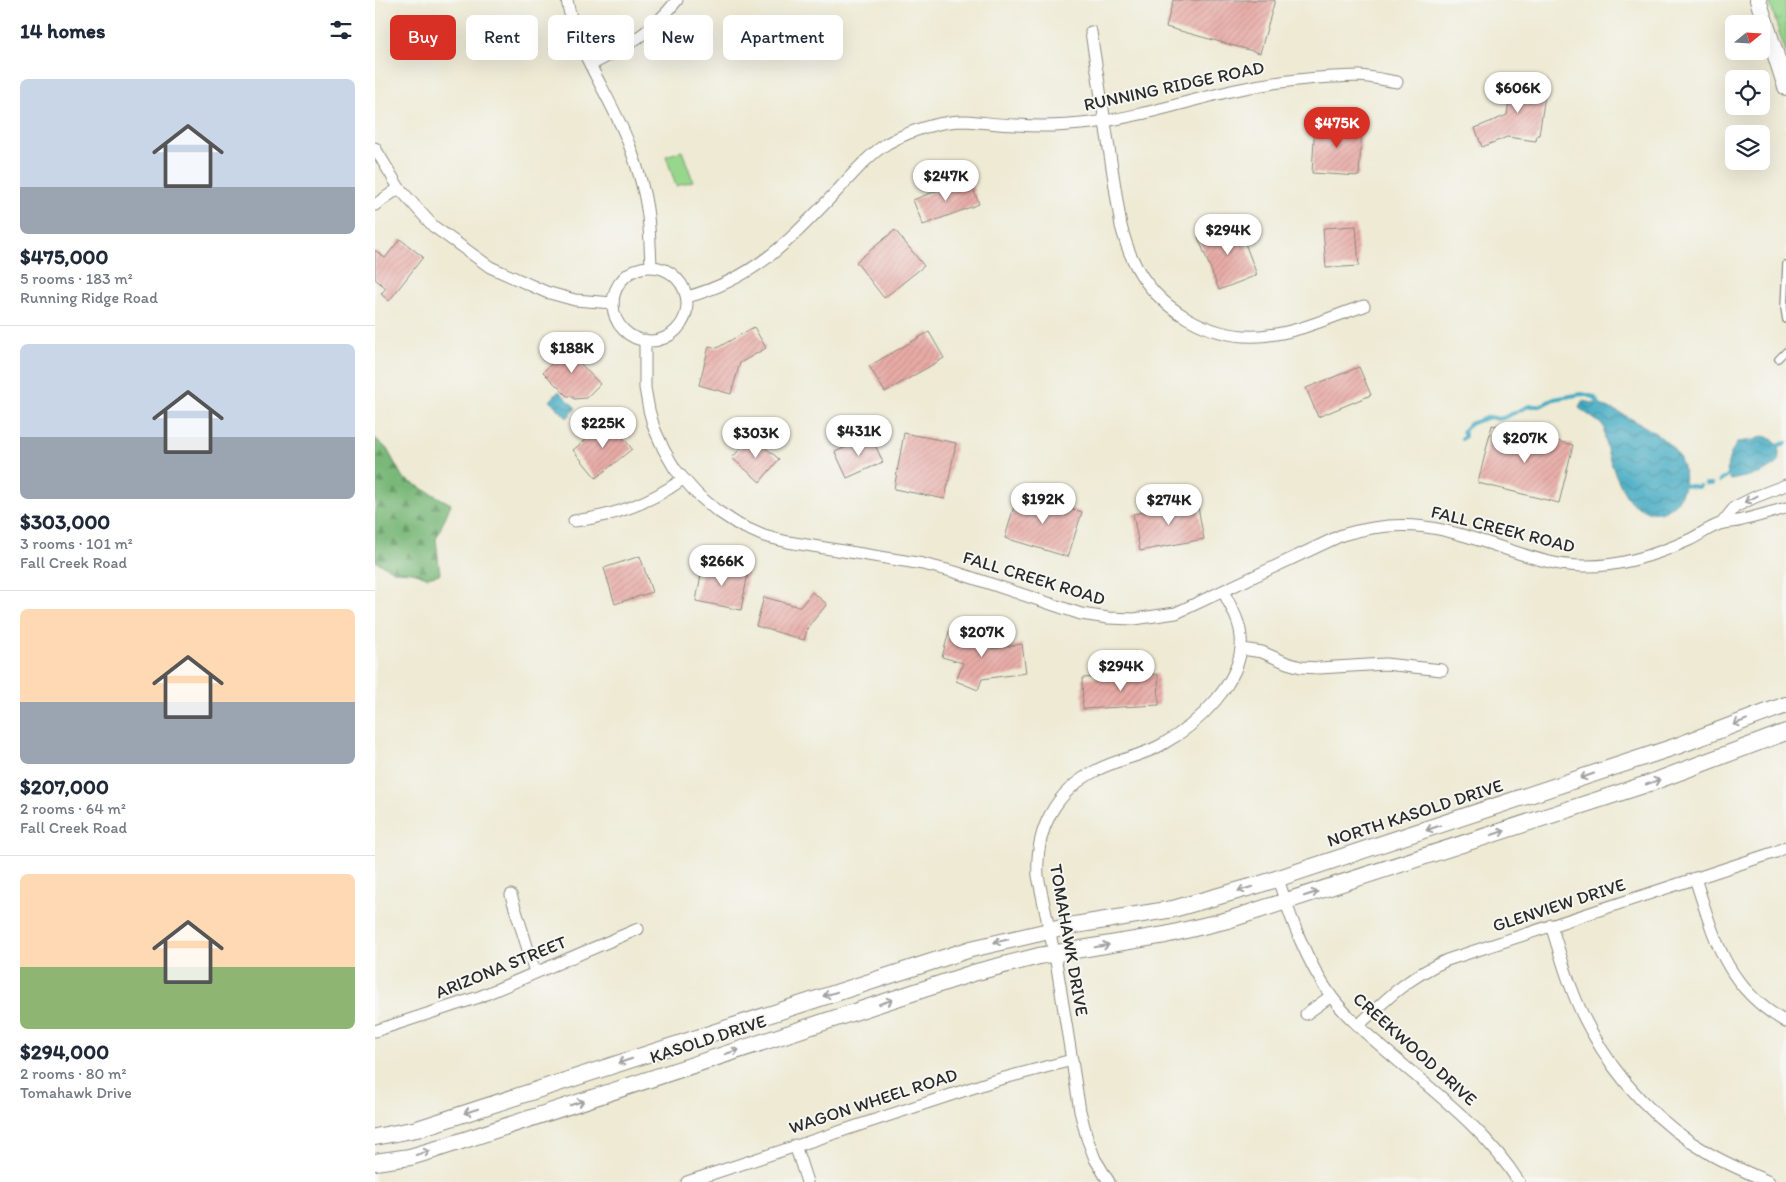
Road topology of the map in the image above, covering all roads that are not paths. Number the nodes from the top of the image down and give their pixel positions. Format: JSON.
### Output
{"nodes":[{"id":1,"x":567,"y":0,"type":"edge"},
{"id":2,"x":677,"y":0,"type":"edge"},
{"id":3,"x":1758,"y":0,"type":"edge"},
{"id":4,"x":1091,"y":32,"type":"dead end"},
{"id":5,"x":591,"y":65,"type":"junction"},
{"id":6,"x":1397,"y":82,"type":"dead end"},
{"id":7,"x":1786,"y":87,"type":"edge"},
{"id":8,"x":1105,"y":121,"type":"junction"},
{"id":9,"x":375,"y":148,"type":"edge"},
{"id":10,"x":399,"y":188,"type":"junction"},
{"id":11,"x":375,"y":205,"type":"edge"},
{"id":12,"x":1786,"y":264,"type":"edge"},
{"id":13,"x":651,"y":266,"type":"junction"},
{"id":14,"x":687,"y":298,"type":"junction"},
{"id":15,"x":613,"y":303,"type":"junction"},
{"id":16,"x":1364,"y":306,"type":"dead end"},
{"id":17,"x":1786,"y":320,"type":"edge"},
{"id":18,"x":645,"y":340,"type":"junction"},
{"id":19,"x":1786,"y":351,"type":"edge"},
{"id":20,"x":1778,"y":359,"type":"dead end"},
{"id":21,"x":683,"y":479,"type":"junction"},
{"id":22,"x":1786,"y":485,"type":"edge"},
{"id":23,"x":1786,"y":508,"type":"edge"},
{"id":24,"x":574,"y":521,"type":"dead end"},
{"id":25,"x":1722,"y":524,"type":"junction"},
{"id":26,"x":1223,"y":591,"type":"junction"},
{"id":27,"x":1241,"y":648,"type":"junction"},
{"id":28,"x":1442,"y":670,"type":"dead end"},
{"id":29,"x":1786,"y":705,"type":"edge"},
{"id":30,"x":1786,"y":732,"type":"edge"},
{"id":31,"x":1786,"y":847,"type":"edge"},
{"id":32,"x":1695,"y":878,"type":"junction"},
{"id":33,"x":1278,"y":879,"type":"junction"},
{"id":34,"x":511,"y":895,"type":"dead end"},
{"id":35,"x":1286,"y":902,"type":"junction"},
{"id":36,"x":1551,"y":925,"type":"junction"},
{"id":37,"x":638,"y":929,"type":"dead end"},
{"id":38,"x":1049,"y":931,"type":"junction"},
{"id":39,"x":1054,"y":954,"type":"junction"},
{"id":40,"x":535,"y":972,"type":"junction"},
{"id":41,"x":1331,"y":996,"type":"junction"},
{"id":42,"x":1306,"y":1014,"type":"dead end"},
{"id":43,"x":1786,"y":1022,"type":"edge"},
{"id":44,"x":1359,"y":1026,"type":"junction"},
{"id":45,"x":375,"y":1031,"type":"edge"},
{"id":46,"x":1072,"y":1060,"type":"junction"},
{"id":47,"x":375,"y":1137,"type":"edge"},
{"id":48,"x":795,"y":1145,"type":"junction"},
{"id":49,"x":375,"y":1162,"type":"edge"},
{"id":50,"x":687,"y":1182,"type":"edge"},
{"id":51,"x":807,"y":1182,"type":"edge"},
{"id":52,"x":1109,"y":1182,"type":"edge"},
{"id":53,"x":1519,"y":1182,"type":"edge"},
{"id":54,"x":1769,"y":1182,"type":"edge"}],
"edges":[{"from":1,"to":5,"type":"street"},
{"from":2,"to":5,"type":"street"},
{"from":3,"to":7,"type":"main road"},
{"from":4,"to":8,"type":"street"},
{"from":5,"to":13,"type":"street"},
{"from":6,"to":8,"type":"street","name":"RUNNING RIDGE ROAD"},
{"from":8,"to":14,"type":"street","name":"RUNNING RIDGE ROAD"},
{"from":8,"to":16,"type":"street"},
{"from":9,"to":10,"type":"street"},
{"from":10,"to":11,"type":"street"},
{"from":10,"to":15,"type":"street"},
{"from":12,"to":17,"type":"lane"},
{"from":13,"to":14,"type":"street"},
{"from":13,"to":15,"type":"street"},
{"from":14,"to":18,"type":"street"},
{"from":15,"to":18,"type":"street"},
{"from":18,"to":21,"type":"street","name":"FALL CREEK ROAD"},
{"from":19,"to":20,"type":"lane"},
{"from":21,"to":24,"type":"street"},
{"from":21,"to":26,"type":"street","name":"FALL CREEK ROAD"},
{"from":22,"to":25,"type":"street","name":"FALL CREEK ROAD","one_way":true},
{"from":23,"to":25,"type":"street","name":"FALL CREEK ROAD"},
{"from":25,"to":26,"type":"street","name":"FALL CREEK ROAD"},
{"from":26,"to":27,"type":"street","name":"TOMAHAWK DRIVE"},
{"from":27,"to":28,"type":"street"},
{"from":27,"to":38,"type":"street","name":"TOMAHAWK DRIVE"},
{"from":29,"to":33,"type":"main road","name":"NORTH KASOLD DRIVE","one_way":true},
{"from":35,"to":30,"type":"main road","one_way":true},
{"from":31,"to":32,"type":"street","name":"GLENVIEW DRIVE"},
{"from":32,"to":36,"type":"street","name":"GLENVIEW DRIVE"},
{"from":32,"to":43,"type":"street"},
{"from":33,"to":35,"type":"street","name":"CREEKWOOD DRIVE"},
{"from":33,"to":38,"type":"main road","name":"NORTH KASOLD DRIVE","one_way":true},
{"from":34,"to":40,"type":"street"},
{"from":39,"to":35,"type":"main road","one_way":true},
{"from":35,"to":41,"type":"street","name":"CREEKWOOD DRIVE"},
{"from":36,"to":44,"type":"street","name":"GLENVIEW DRIVE"},
{"from":36,"to":54,"type":"street"},
{"from":37,"to":40,"type":"street","name":"ARIZONA STREET"},
{"from":38,"to":39,"type":"street","name":"TOMAHAWK DRIVE"},
{"from":38,"to":47,"type":"main road","name":"KASOLD DRIVE","one_way":true},
{"from":39,"to":46,"type":"street","name":"TOMAHAWK DRIVE"},
{"from":49,"to":39,"type":"main road","name":"KASOLD DRIVE","one_way":true},
{"from":40,"to":45,"type":"street","name":"ARIZONA STREET"},
{"from":41,"to":42,"type":"street"},
{"from":41,"to":44,"type":"street","name":"CREEKWOOD DRIVE"},
{"from":44,"to":53,"type":"street","name":"CREEKWOOD DRIVE"},
{"from":46,"to":48,"type":"street","name":"WAGON WHEEL ROAD"},
{"from":46,"to":52,"type":"street","name":"TOMAHAWK DRIVE"},
{"from":48,"to":50,"type":"street","name":"WAGON WHEEL ROAD"},
{"from":48,"to":51,"type":"street"}]}
